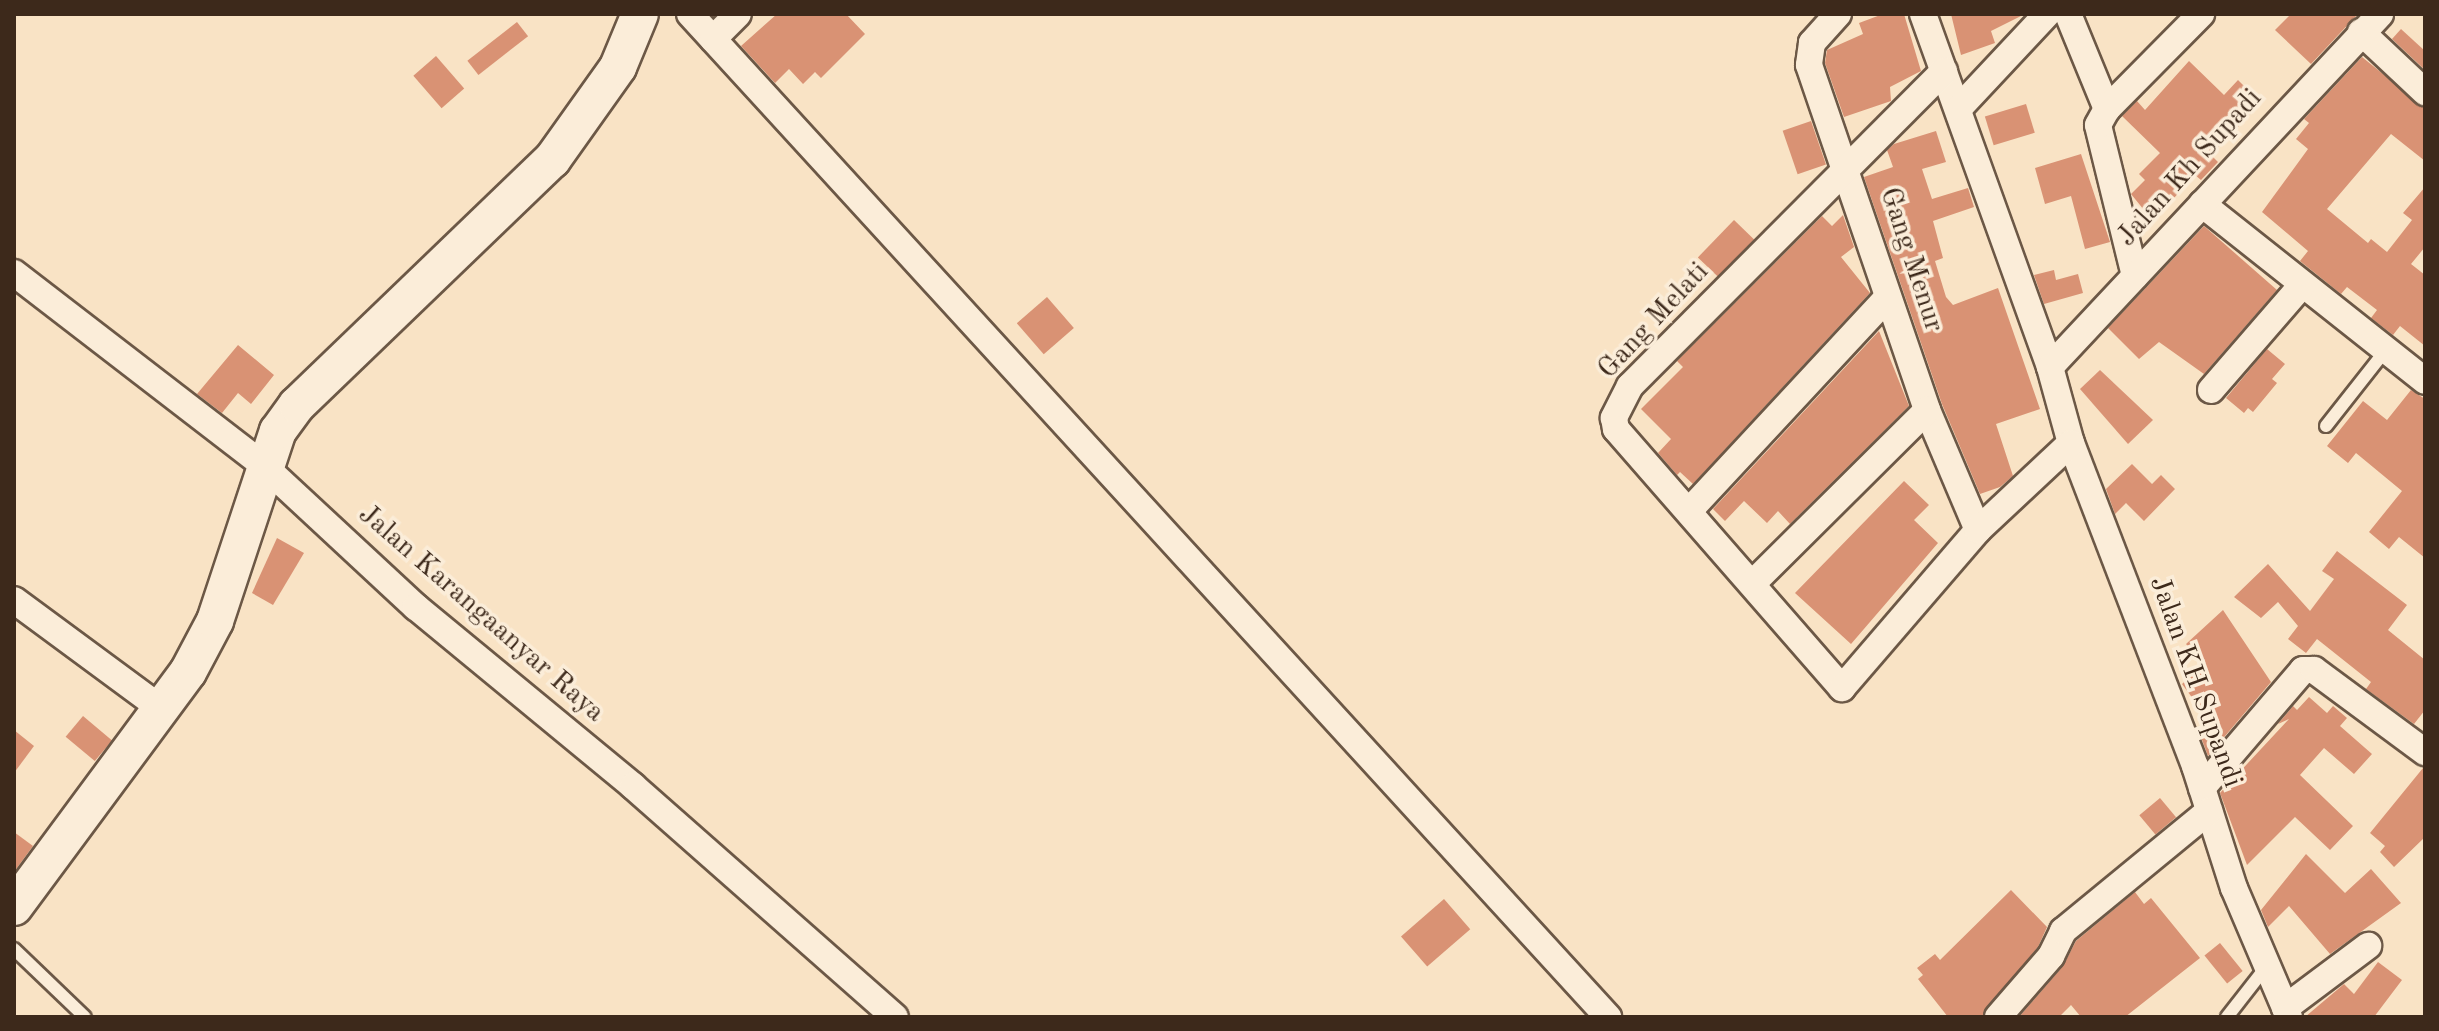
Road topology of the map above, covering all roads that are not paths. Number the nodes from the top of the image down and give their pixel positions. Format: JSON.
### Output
{"nodes":[{"id":1,"x":640,"y":14,"type":"edge"},
{"id":2,"x":690,"y":14,"type":"edge"},
{"id":3,"x":738,"y":14,"type":"edge"},
{"id":4,"x":1838,"y":14,"type":"edge"},
{"id":5,"x":1923,"y":14,"type":"edge"},
{"id":6,"x":2047,"y":14,"type":"edge"},
{"id":7,"x":2068,"y":14,"type":"edge"},
{"id":8,"x":2201,"y":14,"type":"edge"},
{"id":9,"x":2370,"y":23,"type":"edge"},
{"id":10,"x":713,"y":39,"type":"junction"},
{"id":11,"x":1944,"y":71,"type":"junction"},
{"id":12,"x":2425,"y":92,"type":"edge"},
{"id":13,"x":1959,"y":108,"type":"junction"},
{"id":14,"x":2107,"y":109,"type":"junction"},
{"id":15,"x":1848,"y":170,"type":"junction"},
{"id":16,"x":2202,"y":204,"type":"junction"},
{"id":17,"x":14,"y":273,"type":"edge"},
{"id":18,"x":2135,"y":276,"type":"junction"},
{"id":19,"x":2302,"y":285,"type":"junction"},
{"id":20,"x":1888,"y":297,"type":"junction"},
{"id":21,"x":2385,"y":351,"type":"junction"},
{"id":22,"x":2050,"y":367,"type":"junction"},
{"id":23,"x":2425,"y":381,"type":"edge"},
{"id":24,"x":2211,"y":390,"type":"dead end"},
{"id":25,"x":1927,"y":410,"type":"junction"},
{"id":26,"x":2326,"y":426,"type":"dead end"},
{"id":27,"x":2071,"y":443,"type":"junction"},
{"id":28,"x":263,"y":465,"type":"junction"},
{"id":29,"x":1689,"y":511,"type":"junction"},
{"id":30,"x":1978,"y":530,"type":"junction"},
{"id":31,"x":1753,"y":583,"type":"junction"},
{"id":32,"x":14,"y":600,"type":"edge"},
{"id":33,"x":162,"y":709,"type":"junction"},
{"id":34,"x":2425,"y":752,"type":"edge"},
{"id":35,"x":2205,"y":799,"type":"junction"},
{"id":36,"x":14,"y":907,"type":"edge"},
{"id":37,"x":2368,"y":946,"type":"dead end"},
{"id":38,"x":14,"y":949,"type":"edge"},
{"id":39,"x":2266,"y":967,"type":"junction"},
{"id":40,"x":2287,"y":1012,"type":"edge"},
{"id":41,"x":85,"y":1017,"type":"edge"},
{"id":42,"x":895,"y":1017,"type":"edge"},
{"id":43,"x":1608,"y":1017,"type":"edge"},
{"id":44,"x":1998,"y":1017,"type":"edge"},
{"id":45,"x":2227,"y":1017,"type":"edge"}],
"edges":[{"from":1,"to":28,"type":"main road"},
{"from":2,"to":10,"type":"street"},
{"from":3,"to":10,"type":"street"},
{"from":4,"to":15,"type":"street","name":"Gang Menur"},
{"from":5,"to":11,"type":"street"},
{"from":6,"to":13,"type":"street"},
{"from":7,"to":14,"type":"street"},
{"from":8,"to":14,"type":"street"},
{"from":9,"to":12,"type":"street"},
{"from":9,"to":16,"type":"street","name":"Jalan Kh Supadi"},
{"from":10,"to":43,"type":"street"},
{"from":11,"to":13,"type":"street"},
{"from":11,"to":15,"type":"street","name":"Gang Melati"},
{"from":13,"to":22,"type":"street"},
{"from":14,"to":18,"type":"street"},
{"from":15,"to":20,"type":"street","name":"Gang Menur"},
{"from":15,"to":29,"type":"street","name":"Gang Melati"},
{"from":16,"to":18,"type":"street","name":"Jalan Kh Supadi"},
{"from":16,"to":19,"type":"street"},
{"from":17,"to":28,"type":"street","name":"Jalan Karangaanyar Raya"},
{"from":18,"to":22,"type":"street","name":"Jalan Kh Supadi"},
{"from":19,"to":21,"type":"street"},
{"from":19,"to":24,"type":"street"},
{"from":20,"to":25,"type":"street","name":"Gang Menur"},
{"from":20,"to":29,"type":"street"},
{"from":21,"to":23,"type":"street"},
{"from":21,"to":26,"type":"lane"},
{"from":22,"to":27,"type":"street","name":"Jalan KH Supandi"},
{"from":25,"to":30,"type":"street","name":"Gang Menur"},
{"from":25,"to":31,"type":"street"},
{"from":27,"to":30,"type":"street","name":"Gang Melati"},
{"from":27,"to":35,"type":"street","name":"Jalan KH Supandi"},
{"from":28,"to":33,"type":"main road"},
{"from":28,"to":42,"type":"street","name":"Jalan Karangaanyar Raya"},
{"from":29,"to":31,"type":"street","name":"Gang Melati"},
{"from":30,"to":31,"type":"street","name":"Gang Melati"},
{"from":32,"to":33,"type":"street"},
{"from":33,"to":36,"type":"main road"},
{"from":34,"to":35,"type":"street"},
{"from":35,"to":39,"type":"street","name":"Jalan KH Supandi"},
{"from":35,"to":44,"type":"street"},
{"from":37,"to":40,"type":"street"},
{"from":38,"to":41,"type":"lane"},
{"from":39,"to":40,"type":"street","name":"Jalan KH Supandi"},
{"from":39,"to":45,"type":"lane"}]}
